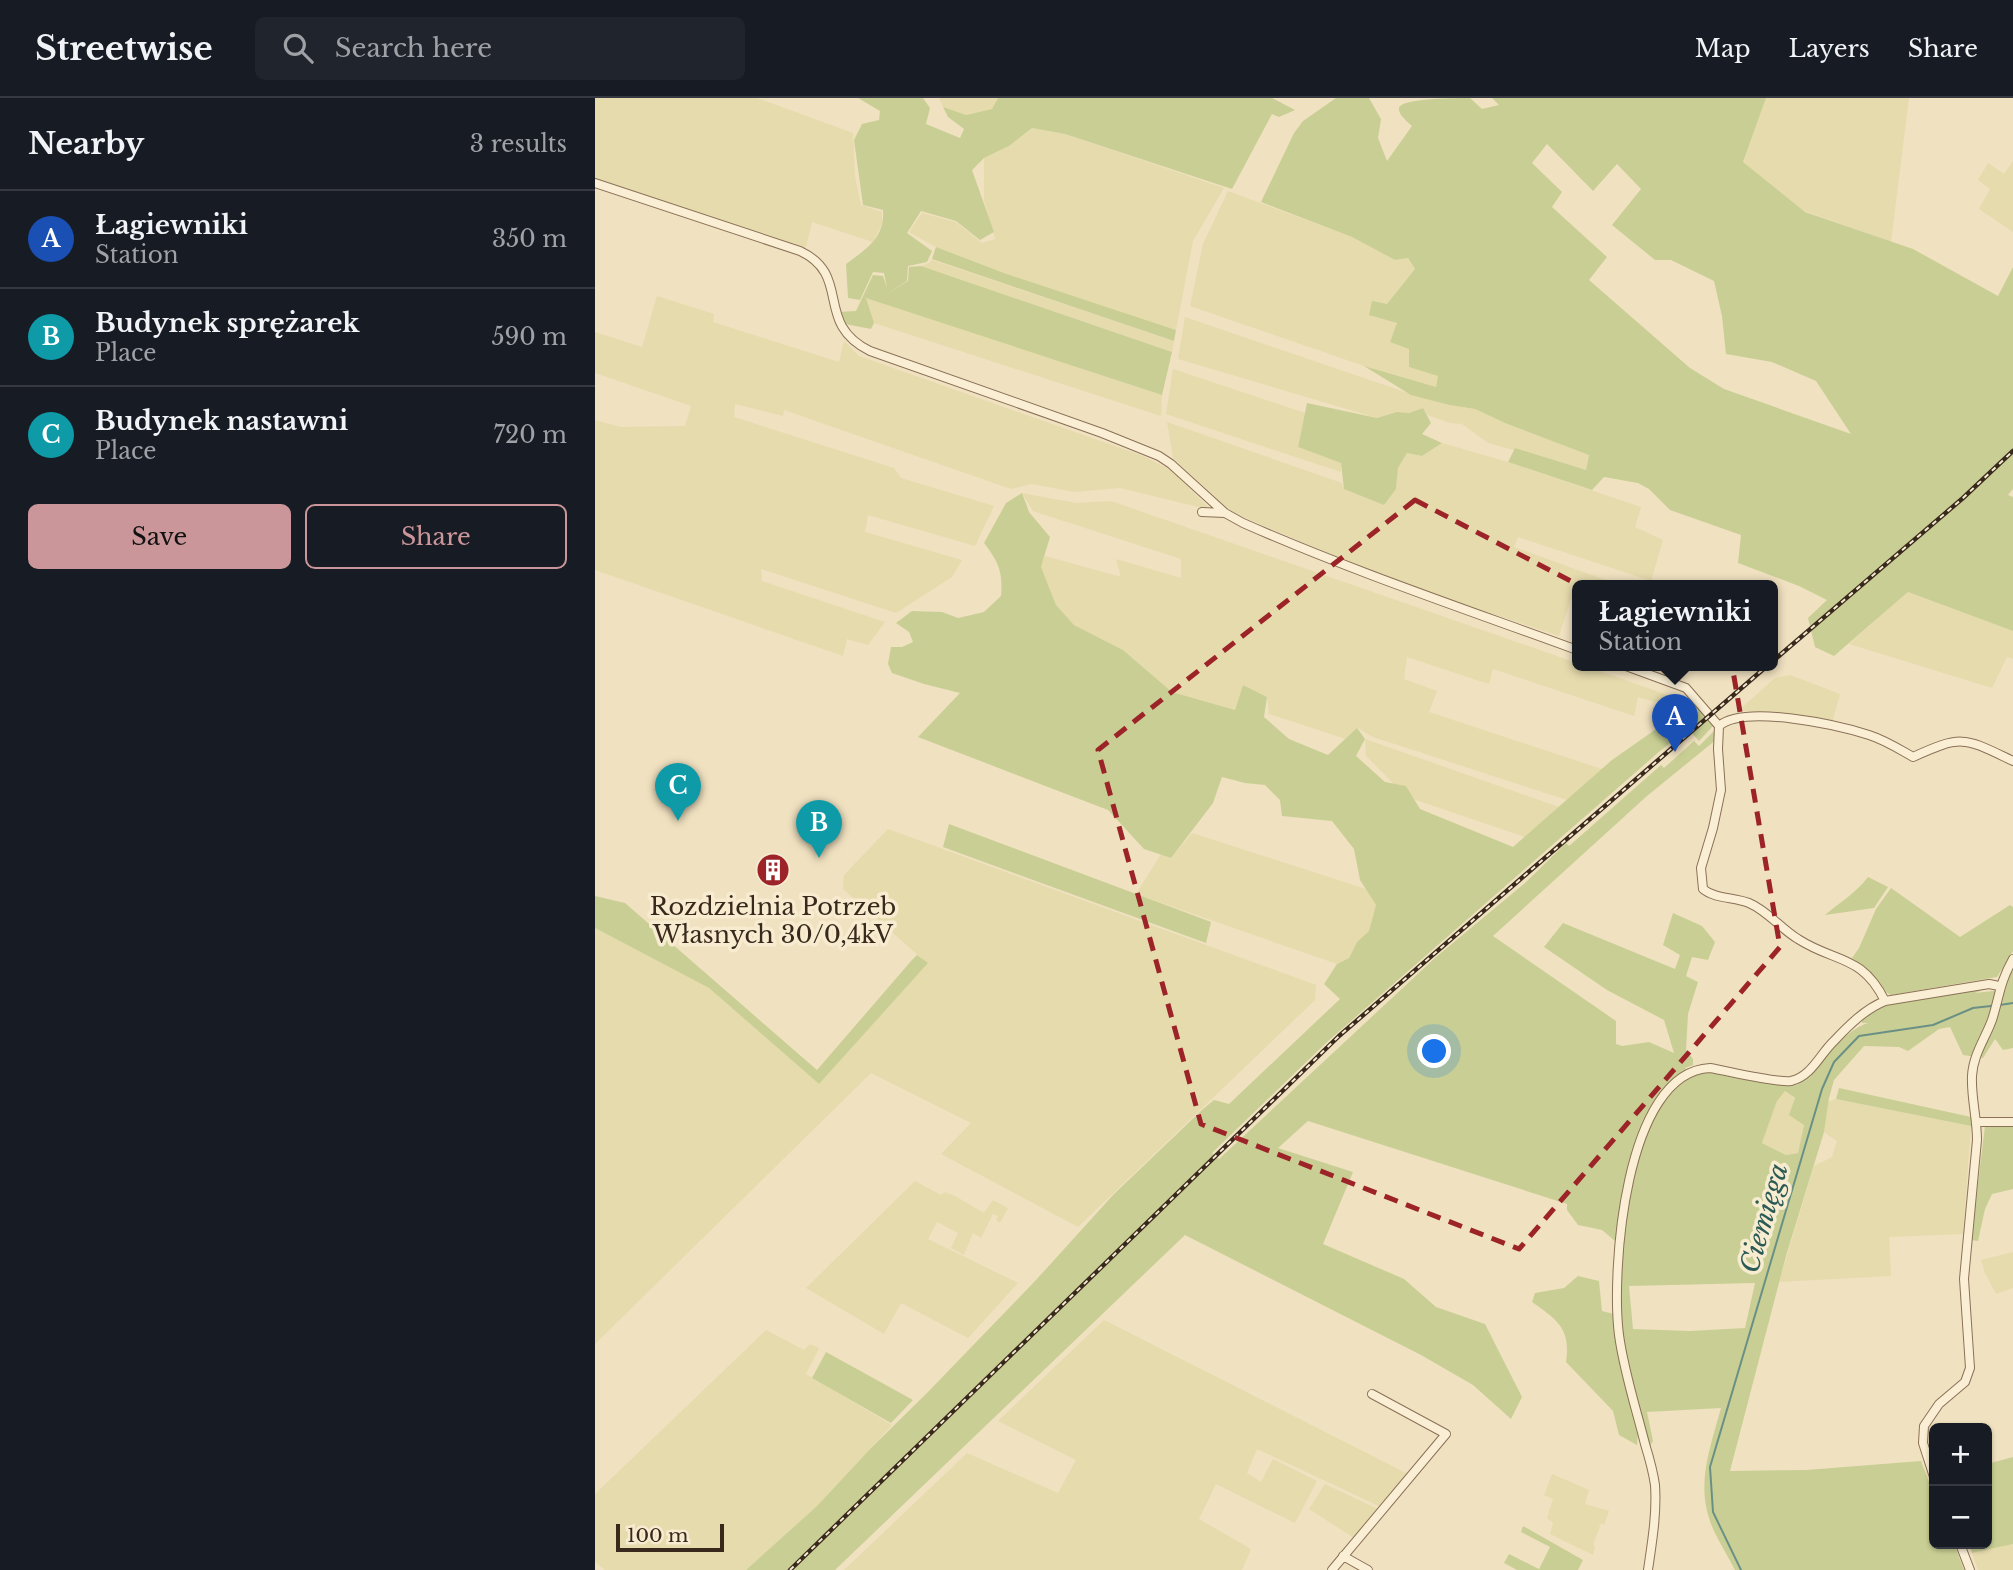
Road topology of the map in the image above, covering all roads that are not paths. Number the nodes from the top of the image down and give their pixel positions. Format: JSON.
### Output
{"nodes":[{"id":1,"x":595,"y":183,"type":"edge"},
{"id":2,"x":1202,"y":512,"type":"dead end"},
{"id":3,"x":1225,"y":513,"type":"junction"},
{"id":4,"x":1572,"y":648,"type":"edge"},
{"id":5,"x":1640,"y":671,"type":"edge"},
{"id":6,"x":1719,"y":726,"type":"junction"},
{"id":7,"x":2013,"y":761,"type":"edge"},
{"id":8,"x":2013,"y":959,"type":"edge"},
{"id":9,"x":1999,"y":986,"type":"junction"},
{"id":10,"x":1885,"y":1001,"type":"junction"},
{"id":11,"x":1977,"y":1122,"type":"junction"},
{"id":12,"x":2013,"y":1122,"type":"edge"},
{"id":13,"x":1372,"y":1394,"type":"dead end"},
{"id":14,"x":1929,"y":1462,"type":"edge"},
{"id":15,"x":1962,"y":1549,"type":"edge"},
{"id":16,"x":1343,"y":1556,"type":"junction"},
{"id":17,"x":1332,"y":1570,"type":"edge"},
{"id":18,"x":1369,"y":1570,"type":"edge"},
{"id":19,"x":1648,"y":1570,"type":"edge"},
{"id":20,"x":1970,"y":1570,"type":"edge"}],
"edges":[{"from":1,"to":3,"type":"street"},
{"from":2,"to":3,"type":"street"},
{"from":3,"to":4,"type":"street"},
{"from":5,"to":6,"type":"street"},
{"from":6,"to":7,"type":"street"},
{"from":6,"to":10,"type":"street"},
{"from":8,"to":9,"type":"street"},
{"from":9,"to":10,"type":"street"},
{"from":9,"to":11,"type":"street"},
{"from":10,"to":19,"type":"street"},
{"from":11,"to":12,"type":"street"},
{"from":11,"to":14,"type":"street"},
{"from":13,"to":16,"type":"street"},
{"from":15,"to":20,"type":"street"},
{"from":16,"to":17,"type":"street"},
{"from":16,"to":18,"type":"street"}]}
